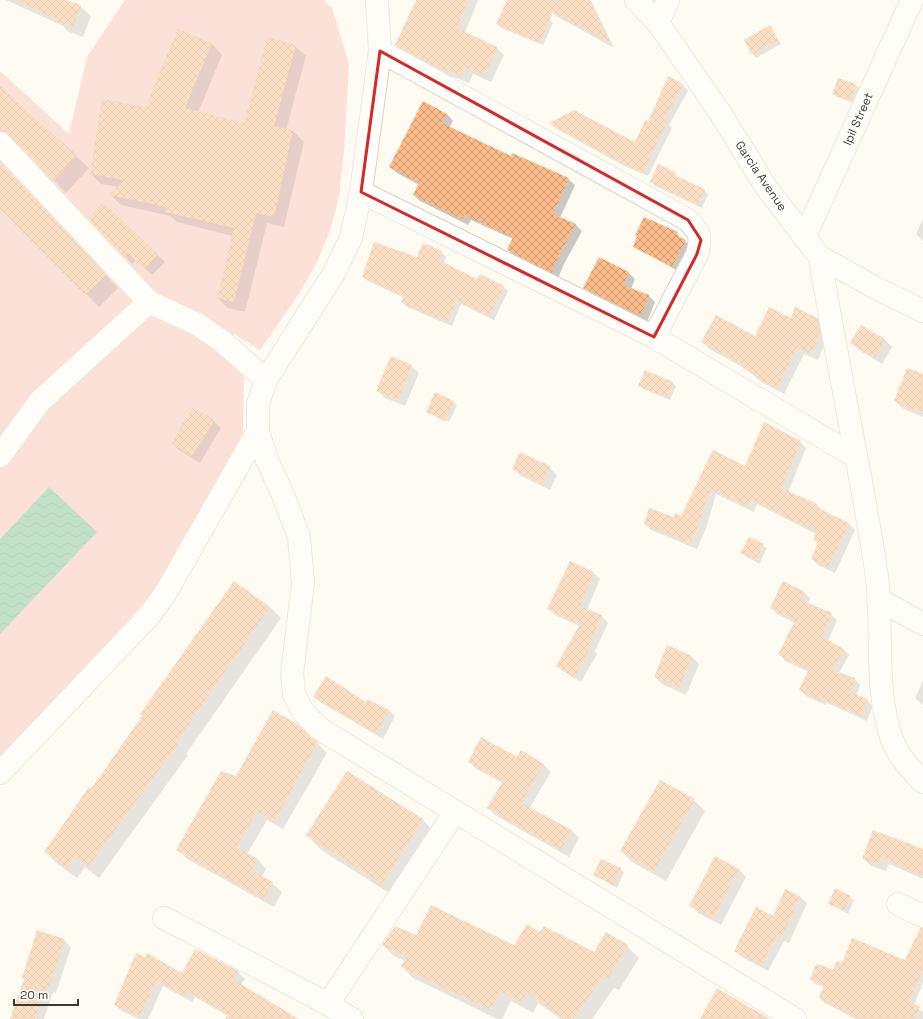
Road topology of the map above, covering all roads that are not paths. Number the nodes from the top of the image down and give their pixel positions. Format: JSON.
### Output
{"nodes":[{"id":1,"x":377,"y":0,"type":"edge"},
{"id":2,"x":636,"y":0,"type":"edge"},
{"id":3,"x":668,"y":0,"type":"edge"},
{"id":4,"x":912,"y":0,"type":"edge"},
{"id":5,"x":658,"y":23,"type":"junction"},
{"id":6,"x":380,"y":51,"type":"junction"},
{"id":7,"x":0,"y":143,"type":"edge"},
{"id":8,"x":361,"y":192,"type":"junction"},
{"id":9,"x":804,"y":238,"type":"junction"},
{"id":10,"x":820,"y":257,"type":"junction"},
{"id":11,"x":149,"y":302,"type":"junction"},
{"id":12,"x":923,"y":311,"type":"edge"},
{"id":13,"x":654,"y":337,"type":"junction"},
{"id":14,"x":266,"y":380,"type":"junction"},
{"id":15,"x":258,"y":432,"type":"junction"},
{"id":16,"x":0,"y":456,"type":"edge"},
{"id":17,"x":856,"y":457,"type":"junction"},
{"id":18,"x":878,"y":599,"type":"junction"},
{"id":19,"x":923,"y":624,"type":"edge"},
{"id":20,"x":0,"y":773,"type":"edge"},
{"id":21,"x":923,"y":782,"type":"edge"},
{"id":22,"x":455,"y":812,"type":"junction"},
{"id":23,"x":898,"y":904,"type":"dead end"},
{"id":24,"x":923,"y":916,"type":"edge"},
{"id":25,"x":164,"y":918,"type":"dead end"},
{"id":26,"x":328,"y":1004,"type":"junction"},
{"id":27,"x":352,"y":1019,"type":"edge"},
{"id":28,"x":795,"y":1019,"type":"edge"}],
"edges":[{"from":1,"to":6,"type":"street"},
{"from":2,"to":5,"type":"street","name":"Garcia Avenue"},
{"from":3,"to":5,"type":"street"},
{"from":4,"to":9,"type":"street","name":"Ipil Street"},
{"from":5,"to":9,"type":"street","name":"Garcia Avenue"},
{"from":6,"to":8,"type":"street"},
{"from":6,"to":13,"type":"street"},
{"from":7,"to":11,"type":"street"},
{"from":8,"to":13,"type":"street"},
{"from":8,"to":14,"type":"street"},
{"from":9,"to":10,"type":"street","name":"Garcia Avenue"},
{"from":10,"to":12,"type":"street","name":"Garcia Avenue"},
{"from":10,"to":17,"type":"street"},
{"from":11,"to":14,"type":"street"},
{"from":11,"to":16,"type":"street"},
{"from":13,"to":17,"type":"street"},
{"from":14,"to":15,"type":"street"},
{"from":15,"to":20,"type":"street"},
{"from":15,"to":22,"type":"street"},
{"from":17,"to":18,"type":"street"},
{"from":18,"to":19,"type":"street"},
{"from":18,"to":21,"type":"street"},
{"from":22,"to":26,"type":"street"},
{"from":22,"to":28,"type":"street"},
{"from":23,"to":24,"type":"street"},
{"from":25,"to":26,"type":"street"},
{"from":26,"to":27,"type":"street"}]}
